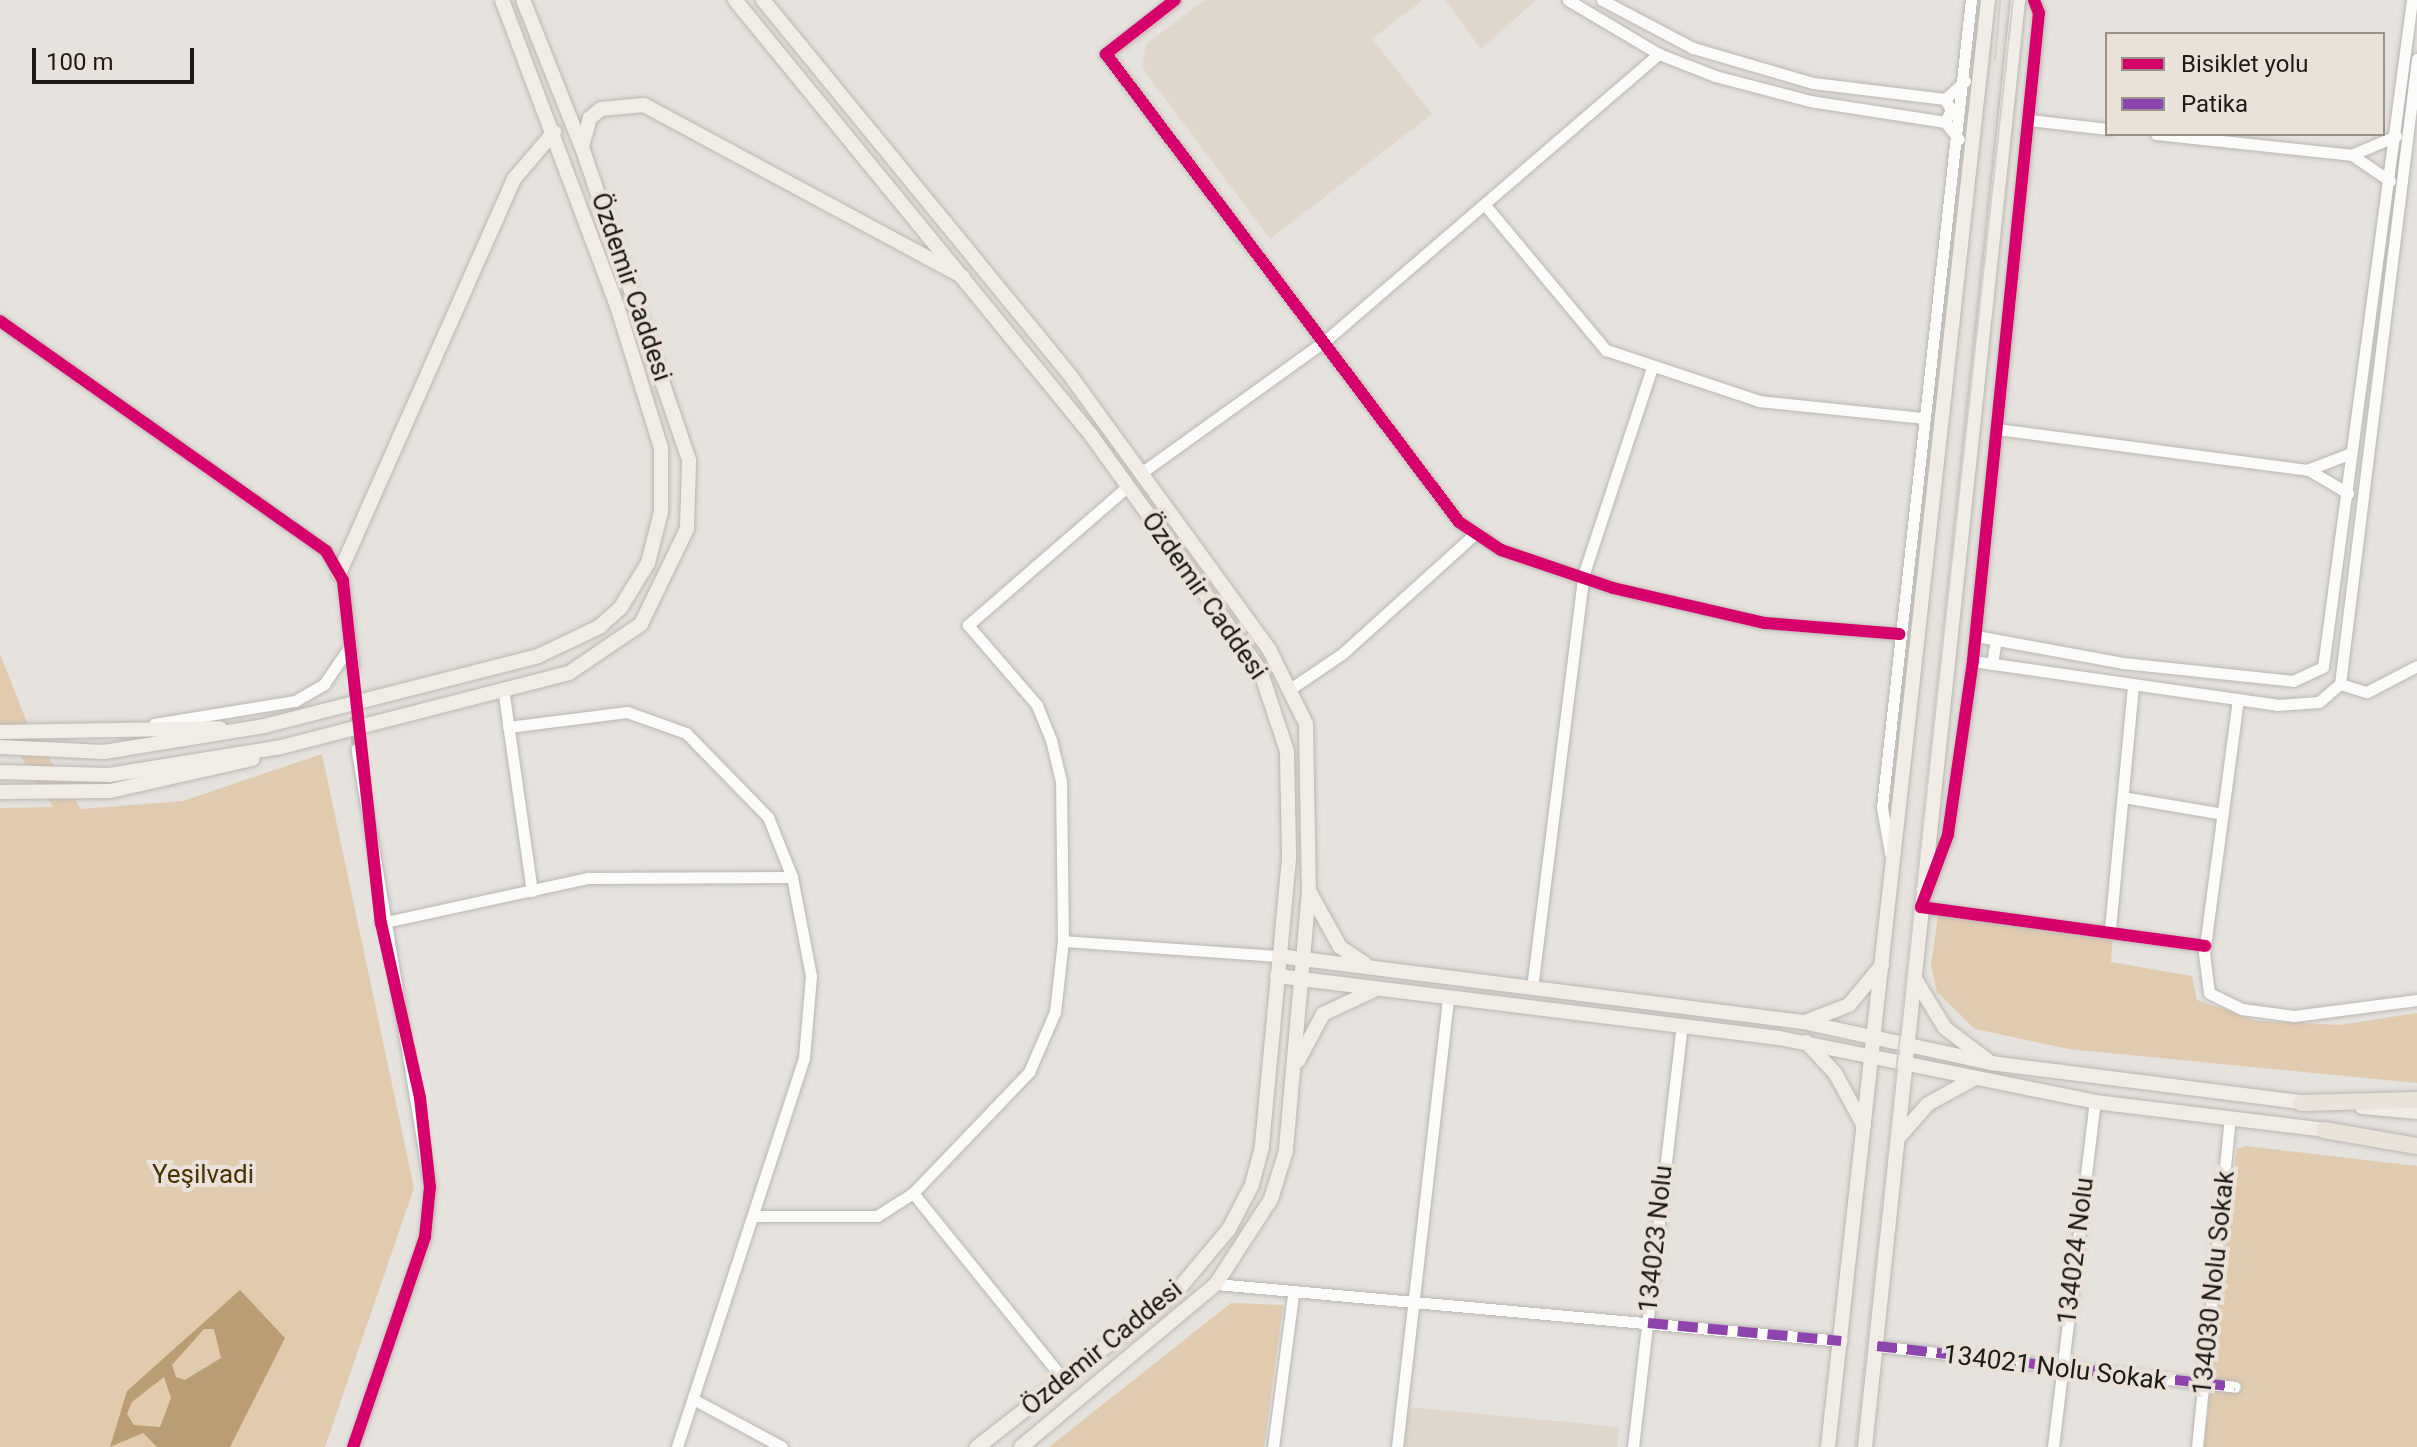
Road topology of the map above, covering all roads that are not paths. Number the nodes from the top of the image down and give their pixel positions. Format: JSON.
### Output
{"nodes":[{"id":1,"x":502,"y":0,"type":"edge"},
{"id":2,"x":523,"y":0,"type":"edge"},
{"id":3,"x":735,"y":0,"type":"edge"},
{"id":4,"x":763,"y":0,"type":"edge"},
{"id":5,"x":1175,"y":0,"type":"edge"},
{"id":6,"x":1568,"y":0,"type":"edge"},
{"id":7,"x":1602,"y":0,"type":"edge"},
{"id":8,"x":1971,"y":0,"type":"edge"},
{"id":9,"x":1988,"y":0,"type":"edge"},
{"id":10,"x":2018,"y":0,"type":"edge"},
{"id":11,"x":2034,"y":0,"type":"edge"},
{"id":12,"x":2412,"y":0,"type":"edge"},
{"id":13,"x":1659,"y":54,"type":"junction"},
{"id":14,"x":2417,"y":59,"type":"edge"},
{"id":15,"x":1965,"y":81,"type":"junction"},
{"id":16,"x":1945,"y":99,"type":"junction"},
{"id":17,"x":2029,"y":120,"type":"junction"},
{"id":18,"x":1945,"y":122,"type":"junction"},
{"id":19,"x":2105,"y":129,"type":"edge"},
{"id":20,"x":554,"y":132,"type":"junction"},
{"id":21,"x":2175,"y":136,"type":"edge"},
{"id":22,"x":2396,"y":136,"type":"junction"},
{"id":23,"x":1959,"y":139,"type":"junction"},
{"id":24,"x":582,"y":148,"type":"junction"},
{"id":25,"x":2351,"y":155,"type":"junction"},
{"id":26,"x":2390,"y":181,"type":"junction"},
{"id":27,"x":1485,"y":205,"type":"junction"},
{"id":28,"x":971,"y":281,"type":"junction"},
{"id":29,"x":0,"y":321,"type":"edge"},
{"id":30,"x":1326,"y":340,"type":"junction"},
{"id":31,"x":1652,"y":367,"type":"junction"},
{"id":32,"x":1924,"y":418,"type":"junction"},
{"id":33,"x":1997,"y":429,"type":"junction"},
{"id":34,"x":2351,"y":453,"type":"junction"},
{"id":35,"x":2307,"y":470,"type":"junction"},
{"id":36,"x":1141,"y":473,"type":"junction"},
{"id":37,"x":1127,"y":487,"type":"junction"},
{"id":38,"x":2348,"y":493,"type":"junction"},
{"id":39,"x":1476,"y":533,"type":"junction"},
{"id":40,"x":339,"y":574,"type":"junction"},
{"id":41,"x":1583,"y":576,"type":"junction"},
{"id":42,"x":1900,"y":634,"type":"junction"},
{"id":43,"x":1976,"y":636,"type":"junction"},
{"id":44,"x":1996,"y":640,"type":"junction"},
{"id":45,"x":351,"y":645,"type":"junction"},
{"id":46,"x":1973,"y":661,"type":"junction"},
{"id":47,"x":1992,"y":664,"type":"junction"},
{"id":48,"x":2417,"y":666,"type":"edge"},
{"id":49,"x":353,"y":667,"type":"tunnel mouth"},
{"id":50,"x":2340,"y":684,"type":"junction"},
{"id":51,"x":2133,"y":685,"type":"junction"},
{"id":52,"x":1293,"y":687,"type":"junction"},
{"id":53,"x":503,"y":688,"type":"junction"},
{"id":54,"x":2238,"y":699,"type":"junction"},
{"id":55,"x":264,"y":726,"type":"junction"},
{"id":56,"x":508,"y":727,"type":"junction"},
{"id":57,"x":0,"y":732,"type":"edge"},
{"id":58,"x":90,"y":734,"type":"junction"},
{"id":59,"x":0,"y":747,"type":"edge"},
{"id":60,"x":281,"y":747,"type":"junction"},
{"id":61,"x":357,"y":749,"type":"tunnel mouth"},
{"id":62,"x":0,"y":772,"type":"edge"},
{"id":63,"x":0,"y":792,"type":"edge"},
{"id":64,"x":2123,"y":797,"type":"junction"},
{"id":65,"x":2223,"y":814,"type":"junction"},
{"id":66,"x":1894,"y":874,"type":"junction"},
{"id":67,"x":792,"y":877,"type":"junction"},
{"id":68,"x":532,"y":891,"type":"junction"},
{"id":69,"x":1309,"y":891,"type":"junction"},
{"id":70,"x":1921,"y":907,"type":"junction"},
{"id":71,"x":381,"y":923,"type":"junction"},
{"id":72,"x":2110,"y":929,"type":"junction"},
{"id":73,"x":1063,"y":941,"type":"junction"},
{"id":74,"x":2205,"y":946,"type":"junction"},
{"id":75,"x":1279,"y":956,"type":"junction"},
{"id":76,"x":1303,"y":959,"type":"junction"},
{"id":77,"x":1884,"y":961,"type":"junction"},
{"id":78,"x":1369,"y":966,"type":"junction"},
{"id":79,"x":1277,"y":976,"type":"junction"},
{"id":80,"x":1914,"y":977,"type":"junction"},
{"id":81,"x":1301,"y":979,"type":"junction"},
{"id":82,"x":1532,"y":988,"type":"junction"},
{"id":83,"x":1375,"y":989,"type":"junction"},
{"id":84,"x":1448,"y":999,"type":"junction"},
{"id":85,"x":2417,"y":1000,"type":"edge"},
{"id":86,"x":1803,"y":1022,"type":"junction"},
{"id":87,"x":1681,"y":1030,"type":"junction"},
{"id":88,"x":1876,"y":1036,"type":"junction"},
{"id":89,"x":1805,"y":1042,"type":"junction"},
{"id":90,"x":1907,"y":1044,"type":"junction"},
{"id":91,"x":1873,"y":1055,"type":"junction"},
{"id":92,"x":1905,"y":1063,"type":"junction"},
{"id":93,"x":1991,"y":1063,"type":"junction"},
{"id":94,"x":1295,"y":1069,"type":"junction"},
{"id":95,"x":1975,"y":1078,"type":"junction"},
{"id":96,"x":2417,"y":1100,"type":"edge"},
{"id":97,"x":2095,"y":1102,"type":"junction"},
{"id":98,"x":2301,"y":1103,"type":"junction"},
{"id":99,"x":2417,"y":1112,"type":"edge"},
{"id":100,"x":2230,"y":1119,"type":"junction"},
{"id":101,"x":1865,"y":1127,"type":"junction"},
{"id":102,"x":2324,"y":1130,"type":"junction"},
{"id":103,"x":1898,"y":1138,"type":"junction"},
{"id":104,"x":2417,"y":1138,"type":"edge"},
{"id":105,"x":2417,"y":1146,"type":"edge"},
{"id":106,"x":913,"y":1193,"type":"junction"},
{"id":107,"x":757,"y":1216,"type":"junction"},
{"id":108,"x":1216,"y":1284,"type":"junction"},
{"id":109,"x":1293,"y":1295,"type":"junction"},
{"id":110,"x":1413,"y":1307,"type":"junction"},
{"id":111,"x":1648,"y":1323,"type":"junction"},
{"id":112,"x":1841,"y":1341,"type":"junction"},
{"id":113,"x":1877,"y":1346,"type":"junction"},
{"id":114,"x":2060,"y":1371,"type":"junction"},
{"id":115,"x":1064,"y":1380,"type":"junction"},
{"id":116,"x":2203,"y":1384,"type":"junction"},
{"id":117,"x":2235,"y":1387,"type":"dead end"},
{"id":118,"x":693,"y":1399,"type":"junction"},
{"id":119,"x":353,"y":1447,"type":"edge"},
{"id":120,"x":677,"y":1447,"type":"edge"},
{"id":121,"x":782,"y":1447,"type":"edge"},
{"id":122,"x":977,"y":1447,"type":"edge"},
{"id":123,"x":1021,"y":1447,"type":"edge"},
{"id":124,"x":1273,"y":1447,"type":"edge"},
{"id":125,"x":1397,"y":1447,"type":"edge"},
{"id":126,"x":1633,"y":1447,"type":"edge"},
{"id":127,"x":1828,"y":1447,"type":"edge"},
{"id":128,"x":1865,"y":1447,"type":"edge"},
{"id":129,"x":2053,"y":1447,"type":"edge"},
{"id":130,"x":2197,"y":1447,"type":"edge"}],
"edges":[{"from":1,"to":20,"type":"main road","name":"Özdemir Caddesi"},
{"from":2,"to":24,"type":"main road","name":"Özdemir Caddesi"},
{"from":3,"to":28,"type":"main road","name":"Özdemir Caddesi"},
{"from":4,"to":36,"type":"main road","name":"Özdemir Caddesi"},
{"from":5,"to":30,"type":"street"},
{"from":6,"to":13,"type":"street"},
{"from":7,"to":16,"type":"street"},
{"from":8,"to":15,"type":"street"},
{"from":9,"to":66,"type":"main road"},
{"from":10,"to":70,"type":"main road"},
{"from":11,"to":17,"type":"street"},
{"from":12,"to":22,"type":"street"},
{"from":13,"to":18,"type":"street"},
{"from":13,"to":27,"type":"street"},
{"from":14,"to":50,"type":"street"},
{"from":15,"to":16,"type":"street"},
{"from":15,"to":23,"type":"street"},
{"from":16,"to":18,"type":"street"},
{"from":17,"to":19,"type":"street"},
{"from":17,"to":33,"type":"street"},
{"from":18,"to":23,"type":"street"},
{"from":20,"to":40,"type":"main road"},
{"from":20,"to":55,"type":"main road","name":"Özdemir Caddesi"},
{"from":21,"to":25,"type":"street"},
{"from":22,"to":25,"type":"street"},
{"from":22,"to":26,"type":"street"},
{"from":23,"to":32,"type":"street"},
{"from":24,"to":28,"type":"main road"},
{"from":24,"to":53,"type":"main road","name":"Özdemir Caddesi"},
{"from":25,"to":26,"type":"street"},
{"from":26,"to":34,"type":"street"},
{"from":27,"to":30,"type":"street"},
{"from":27,"to":31,"type":"street"},
{"from":28,"to":37,"type":"main road","name":"Özdemir Caddesi"},
{"from":29,"to":40,"type":"street"},
{"from":30,"to":36,"type":"street"},
{"from":30,"to":39,"type":"street"},
{"from":31,"to":32,"type":"street"},
{"from":31,"to":41,"type":"street"},
{"from":32,"to":42,"type":"street"},
{"from":33,"to":35,"type":"street"},
{"from":33,"to":43,"type":"street"},
{"from":34,"to":35,"type":"street"},
{"from":34,"to":38,"type":"street"},
{"from":35,"to":38,"type":"street"},
{"from":36,"to":52,"type":"main road","name":"Özdemir Caddesi"},
{"from":37,"to":73,"type":"street"},
{"from":37,"to":75,"type":"main road","name":"Özdemir Caddesi"},
{"from":38,"to":44,"type":"street"},
{"from":39,"to":41,"type":"street"},
{"from":39,"to":52,"type":"street"},
{"from":40,"to":45,"type":"street"},
{"from":41,"to":42,"type":"street"},
{"from":41,"to":82,"type":"street"},
{"from":42,"to":66,"type":"street"},
{"from":43,"to":44,"type":"street"},
{"from":43,"to":46,"type":"street"},
{"from":44,"to":47,"type":"street"},
{"from":45,"to":49,"type":"street"},
{"from":45,"to":58,"type":"street"},
{"from":46,"to":47,"type":"street"},
{"from":46,"to":70,"type":"street"},
{"from":47,"to":51,"type":"street"},
{"from":48,"to":50,"type":"street"},
{"from":50,"to":54,"type":"street"},
{"from":51,"to":54,"type":"street"},
{"from":51,"to":64,"type":"street"},
{"from":52,"to":69,"type":"main road","name":"Özdemir Caddesi"},
{"from":53,"to":56,"type":"street"},
{"from":53,"to":60,"type":"main road","name":"Özdemir Caddesi"},
{"from":54,"to":65,"type":"street"},
{"from":55,"to":58,"type":"main road"},
{"from":55,"to":59,"type":"main road","name":"Özdemir Caddesi"},
{"from":56,"to":67,"type":"street"},
{"from":56,"to":68,"type":"street"},
{"from":57,"to":58,"type":"main road"},
{"from":60,"to":62,"type":"main road","name":"Özdemir Caddesi"},
{"from":60,"to":63,"type":"main road"},
{"from":61,"to":71,"type":"street"},
{"from":64,"to":65,"type":"street"},
{"from":64,"to":72,"type":"street"},
{"from":65,"to":74,"type":"street"},
{"from":66,"to":77,"type":"main road"},
{"from":67,"to":68,"type":"street"},
{"from":67,"to":107,"type":"street"},
{"from":68,"to":71,"type":"street"},
{"from":69,"to":76,"type":"main road","name":"Özdemir Caddesi"},
{"from":69,"to":78,"type":"main road"},
{"from":70,"to":72,"type":"street"},
{"from":70,"to":80,"type":"main road"},
{"from":71,"to":119,"type":"street"},
{"from":72,"to":74,"type":"street"},
{"from":73,"to":75,"type":"street"},
{"from":73,"to":106,"type":"street"},
{"from":74,"to":85,"type":"street"},
{"from":75,"to":76,"type":"main road"},
{"from":75,"to":79,"type":"main road","name":"Özdemir Caddesi"},
{"from":76,"to":78,"type":"main road"},
{"from":76,"to":81,"type":"main road","name":"Özdemir Caddesi"},
{"from":77,"to":86,"type":"main road"},
{"from":77,"to":88,"type":"main road"},
{"from":78,"to":82,"type":"main road"},
{"from":79,"to":81,"type":"main road"},
{"from":79,"to":115,"type":"main road","name":"Özdemir Caddesi"},
{"from":80,"to":90,"type":"main road"},
{"from":80,"to":93,"type":"main road"},
{"from":81,"to":83,"type":"main road"},
{"from":81,"to":94,"type":"main road","name":"Özdemir Caddesi"},
{"from":82,"to":86,"type":"main road"},
{"from":83,"to":84,"type":"main road"},
{"from":83,"to":94,"type":"main road"},
{"from":84,"to":87,"type":"main road"},
{"from":84,"to":110,"type":"street"},
{"from":86,"to":88,"type":"main road"},
{"from":87,"to":89,"type":"main road"},
{"from":87,"to":111,"type":"street","name":"134023 Nolu"},
{"from":88,"to":90,"type":"main road"},
{"from":88,"to":91,"type":"main road"},
{"from":89,"to":91,"type":"main road"},
{"from":89,"to":101,"type":"main road"},
{"from":90,"to":92,"type":"main road"},
{"from":90,"to":93,"type":"main road"},
{"from":91,"to":92,"type":"main road"},
{"from":91,"to":101,"type":"main road"},
{"from":92,"to":95,"type":"main road"},
{"from":92,"to":103,"type":"main road"},
{"from":93,"to":98,"type":"main road"},
{"from":94,"to":108,"type":"main road","name":"Özdemir Caddesi"},
{"from":95,"to":97,"type":"main road"},
{"from":95,"to":103,"type":"main road"},
{"from":96,"to":98,"type":"highway"},
{"from":97,"to":100,"type":"main road"},
{"from":97,"to":114,"type":"street","name":"134024 Nolu"},
{"from":98,"to":99,"type":"main road"},
{"from":100,"to":102,"type":"main road"},
{"from":100,"to":116,"type":"street","name":"134030 Nolu Sokak"},
{"from":101,"to":112,"type":"main road"},
{"from":102,"to":104,"type":"main road"},
{"from":102,"to":105,"type":"highway"},
{"from":103,"to":113,"type":"main road"},
{"from":106,"to":107,"type":"street"},
{"from":106,"to":115,"type":"street"},
{"from":107,"to":118,"type":"street"},
{"from":108,"to":109,"type":"street"},
{"from":108,"to":123,"type":"main road","name":"Özdemir Caddesi"},
{"from":109,"to":110,"type":"street"},
{"from":109,"to":124,"type":"street"},
{"from":110,"to":111,"type":"street"},
{"from":110,"to":125,"type":"street"},
{"from":111,"to":112,"type":"street"},
{"from":111,"to":126,"type":"street","name":"134023 Nolu"},
{"from":112,"to":127,"type":"main road"},
{"from":113,"to":114,"type":"street","name":"134021 Nolu Sokak"},
{"from":113,"to":128,"type":"main road"},
{"from":114,"to":116,"type":"street","name":"134021 Nolu Sokak"},
{"from":114,"to":129,"type":"street","name":"134024 Nolu"},
{"from":115,"to":122,"type":"main road","name":"Özdemir Caddesi"},
{"from":116,"to":117,"type":"street","name":"134021 Nolu Sokak"},
{"from":116,"to":130,"type":"street","name":"134030 Nolu Sokak"},
{"from":118,"to":120,"type":"street"},
{"from":118,"to":121,"type":"street"}]}
